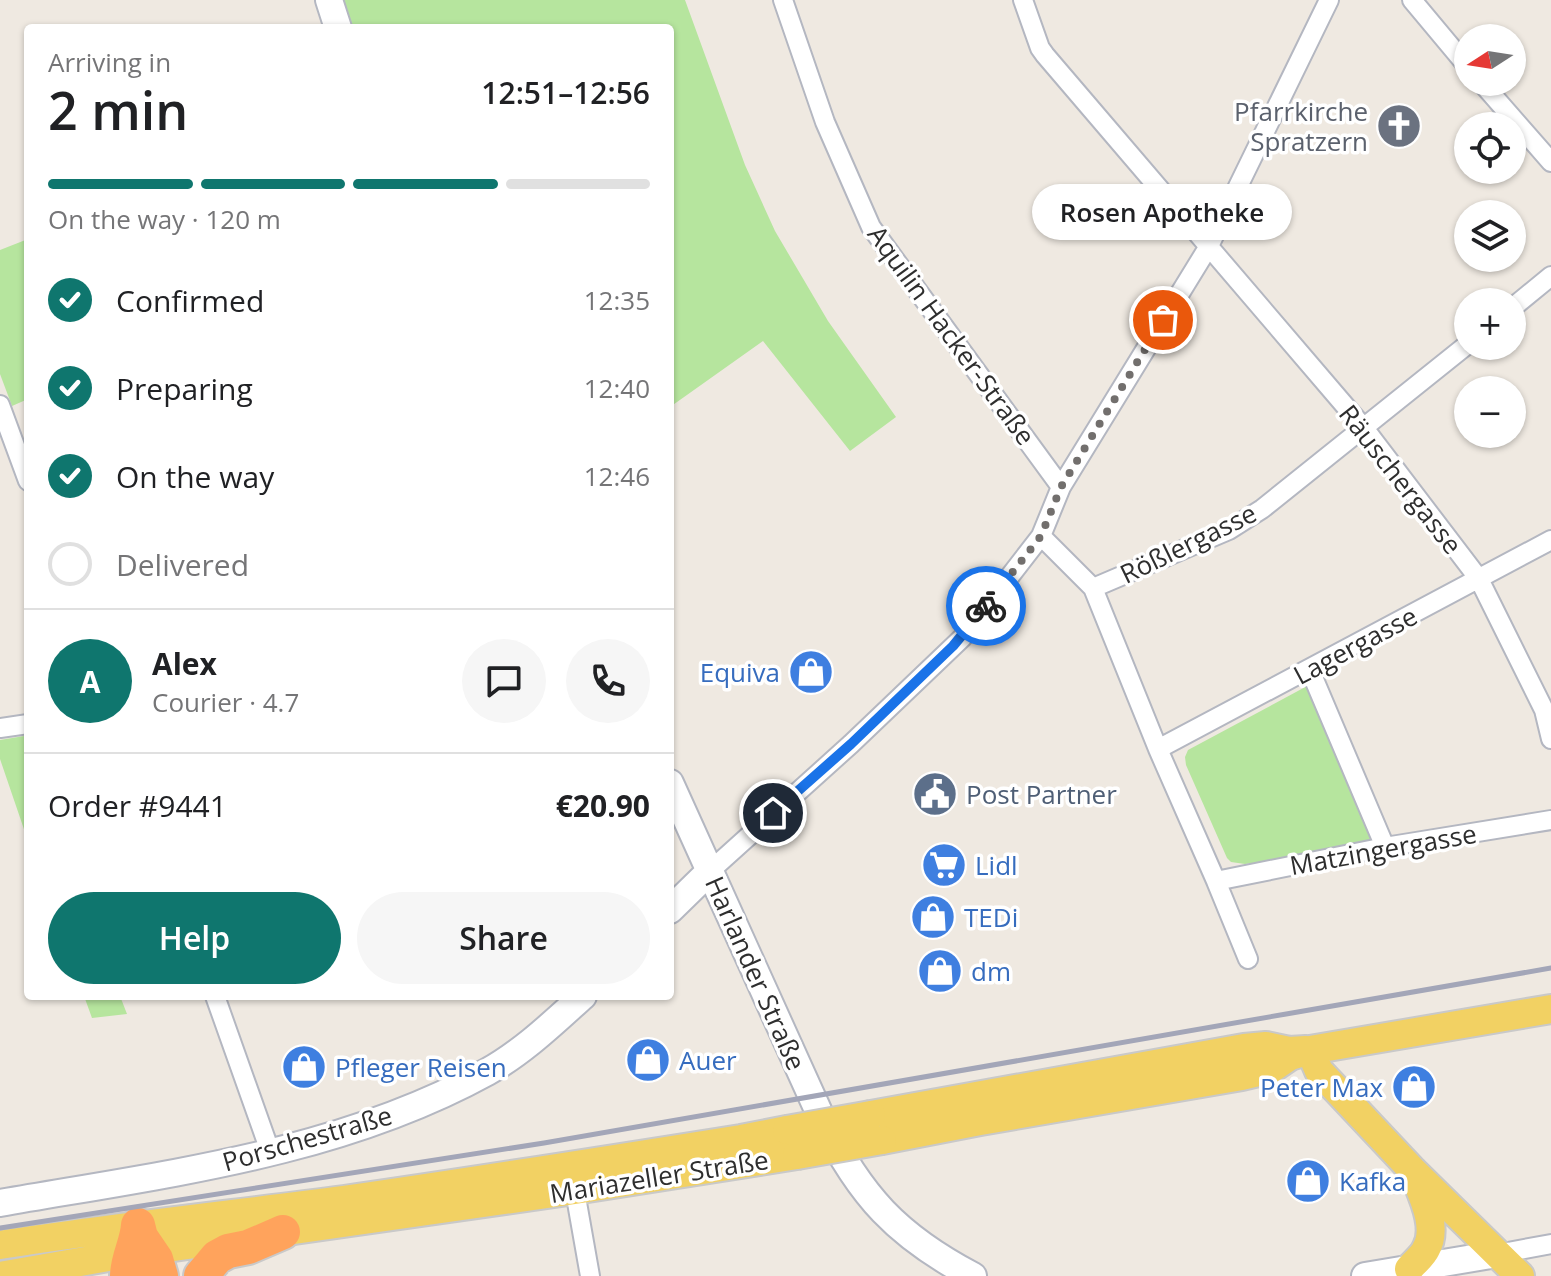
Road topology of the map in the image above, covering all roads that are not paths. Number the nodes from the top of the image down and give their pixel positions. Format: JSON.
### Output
{"nodes":[{"id":1,"x":329,"y":0,"type":"edge"},
{"id":2,"x":783,"y":0,"type":"edge"},
{"id":3,"x":1023,"y":0,"type":"edge"},
{"id":4,"x":1329,"y":0,"type":"edge"},
{"id":5,"x":1412,"y":0,"type":"edge"},
{"id":6,"x":337,"y":24,"type":"edge"},
{"id":7,"x":1454,"y":50,"type":"edge"},
{"id":8,"x":1493,"y":96,"type":"edge"},
{"id":9,"x":1551,"y":162,"type":"edge"},
{"id":10,"x":1209,"y":246,"type":"junction"},
{"id":11,"x":1551,"y":276,"type":"edge"},
{"id":12,"x":1526,"y":297,"type":"edge"},
{"id":13,"x":1454,"y":355,"type":"edge"},
{"id":14,"x":0,"y":405,"type":"edge"},
{"id":15,"x":1364,"y":428,"type":"junction"},
{"id":16,"x":24,"y":470,"type":"edge"},
{"id":17,"x":1061,"y":487,"type":"junction"},
{"id":18,"x":1041,"y":536,"type":"junction"},
{"id":19,"x":1551,"y":540,"type":"edge"},
{"id":20,"x":1479,"y":579,"type":"junction"},
{"id":21,"x":1093,"y":588,"type":"junction"},
{"id":22,"x":1310,"y":670,"type":"junction"},
{"id":23,"x":1547,"y":709,"type":"edge"},
{"id":24,"x":24,"y":725,"type":"edge"},
{"id":25,"x":0,"y":728,"type":"edge"},
{"id":26,"x":1551,"y":739,"type":"edge"},
{"id":27,"x":1158,"y":749,"type":"junction"},
{"id":28,"x":674,"y":792,"type":"edge"},
{"id":29,"x":1551,"y":820,"type":"edge"},
{"id":30,"x":1385,"y":847,"type":"junction"},
{"id":31,"x":710,"y":871,"type":"junction"},
{"id":32,"x":1216,"y":881,"type":"junction"},
{"id":33,"x":674,"y":906,"type":"edge"},
{"id":34,"x":1248,"y":959,"type":"dead end"},
{"id":35,"x":216,"y":1000,"type":"edge"},
{"id":36,"x":579,"y":1000,"type":"edge"},
{"id":37,"x":1551,"y":1009,"type":"edge"},
{"id":38,"x":1310,"y":1050,"type":"junction"},
{"id":39,"x":271,"y":1154,"type":"junction"},
{"id":40,"x":1413,"y":1171,"type":"junction"},
{"id":41,"x":573,"y":1178,"type":"junction"},
{"id":42,"x":0,"y":1203,"type":"edge"},
{"id":43,"x":283,"y":1232,"type":"junction"},
{"id":44,"x":1551,"y":1244,"type":"edge"},
{"id":45,"x":0,"y":1245,"type":"edge"},
{"id":46,"x":1497,"y":1254,"type":"junction"},
{"id":47,"x":142,"y":1256,"type":"edge"},
{"id":48,"x":1409,"y":1269,"type":"junction"},
{"id":49,"x":0,"y":1276,"type":"edge"},
{"id":50,"x":201,"y":1276,"type":"edge"},
{"id":51,"x":590,"y":1276,"type":"edge"},
{"id":52,"x":973,"y":1276,"type":"edge"},
{"id":53,"x":1365,"y":1276,"type":"edge"},
{"id":54,"x":1520,"y":1276,"type":"edge"}],
"edges":[{"from":1,"to":6,"type":"main road"},
{"from":2,"to":17,"type":"street","name":"Aquilin Hacker-Straße"},
{"from":3,"to":10,"type":"street","name":"Räuschergasse"},
{"from":4,"to":10,"type":"street"},
{"from":5,"to":7,"type":"street"},
{"from":8,"to":9,"type":"street"},
{"from":10,"to":15,"type":"street","name":"Räuschergasse"},
{"from":10,"to":17,"type":"street"},
{"from":11,"to":12,"type":"street"},
{"from":13,"to":15,"type":"street","name":"Rößlergasse"},
{"from":14,"to":16,"type":"street"},
{"from":15,"to":20,"type":"street","name":"Räuschergasse"},
{"from":15,"to":21,"type":"street","name":"Rößlergasse"},
{"from":17,"to":18,"type":"street"},
{"from":18,"to":21,"type":"street"},
{"from":18,"to":31,"type":"street"},
{"from":19,"to":20,"type":"street","name":"Lagergasse"},
{"from":20,"to":22,"type":"street","name":"Lagergasse"},
{"from":20,"to":23,"type":"street","name":"Räuschergasse"},
{"from":21,"to":27,"type":"street"},
{"from":22,"to":27,"type":"street","name":"Lagergasse"},
{"from":22,"to":30,"type":"street"},
{"from":23,"to":26,"type":"street","name":"Räuschergasse"},
{"from":24,"to":25,"type":"street"},
{"from":27,"to":32,"type":"street"},
{"from":28,"to":31,"type":"main road","name":"Harlander Straße"},
{"from":29,"to":30,"type":"street","name":"Matzingergasse"},
{"from":30,"to":32,"type":"street","name":"Matzingergasse"},
{"from":31,"to":33,"type":"main road"},
{"from":31,"to":52,"type":"main road","name":"Harlander Straße"},
{"from":32,"to":34,"type":"street"},
{"from":35,"to":39,"type":"street"},
{"from":36,"to":39,"type":"main road","name":"Porschestraße"},
{"from":37,"to":38,"type":"main road","name":"Mariazeller Straße"},
{"from":38,"to":40,"type":"main road"},
{"from":38,"to":41,"type":"main road","name":"Mariazeller Straße","bridge":true},
{"from":39,"to":42,"type":"main road","name":"Porschestraße"},
{"from":40,"to":46,"type":"main road"},
{"from":40,"to":48,"type":"main road"},
{"from":41,"to":43,"type":"main road","name":"Mariazeller Straße"},
{"from":41,"to":47,"type":"main road","name":"Mariazeller Straße"},
{"from":41,"to":51,"type":"street"},
{"from":43,"to":47,"type":"main road","name":"Mariazeller Straße"},
{"from":43,"to":50,"type":"highway"},
{"from":44,"to":46,"type":"street"},
{"from":45,"to":47,"type":"main road","name":"Mariazeller Straße"},
{"from":46,"to":48,"type":"main road"},
{"from":46,"to":54,"type":"main road"},
{"from":47,"to":49,"type":"main road","name":"Mariazeller Straße"},
{"from":48,"to":53,"type":"main road"}]}
